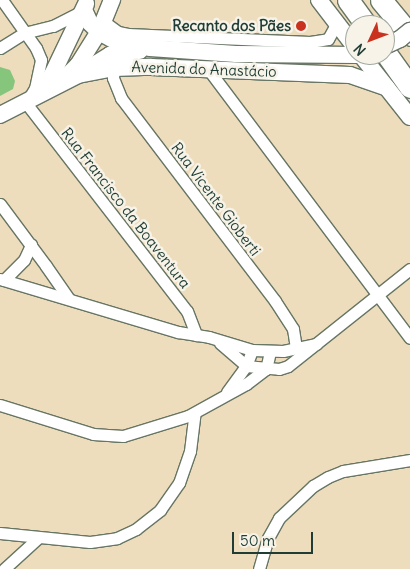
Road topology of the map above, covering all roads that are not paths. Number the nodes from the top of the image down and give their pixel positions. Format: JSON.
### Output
{"nodes":[{"id":1,"x":2,"y":0,"type":"edge"},
{"id":2,"x":112,"y":0,"type":"edge"},
{"id":3,"x":319,"y":0,"type":"edge"},
{"id":4,"x":348,"y":0,"type":"edge"},
{"id":5,"x":381,"y":0,"type":"edge"},
{"id":6,"x":86,"y":5,"type":"edge"},
{"id":7,"x":359,"y":15,"type":"edge"},
{"id":8,"x":336,"y":23,"type":"junction"},
{"id":9,"x":100,"y":27,"type":"junction"},
{"id":10,"x":410,"y":31,"type":"edge"},
{"id":11,"x":24,"y":33,"type":"junction"},
{"id":12,"x":345,"y":34,"type":"edge"},
{"id":13,"x":410,"y":35,"type":"edge"},
{"id":14,"x":395,"y":41,"type":"edge"},
{"id":15,"x":0,"y":48,"type":"edge"},
{"id":16,"x":150,"y":48,"type":"junction"},
{"id":17,"x":345,"y":55,"type":"edge"},
{"id":18,"x":369,"y":65,"type":"edge"},
{"id":19,"x":394,"y":65,"type":"edge"},
{"id":20,"x":114,"y":68,"type":"junction"},
{"id":21,"x":208,"y":69,"type":"junction"},
{"id":22,"x":78,"y":75,"type":"junction"},
{"id":23,"x":58,"y":85,"type":"junction"},
{"id":24,"x":410,"y":87,"type":"edge"},
{"id":25,"x":387,"y":88,"type":"junction"},
{"id":26,"x":33,"y":99,"type":"junction"},
{"id":27,"x":0,"y":115,"type":"edge"},
{"id":28,"x":410,"y":117,"type":"edge"},
{"id":29,"x":0,"y":204,"type":"edge"},
{"id":30,"x":31,"y":245,"type":"junction"},
{"id":31,"x":410,"y":269,"type":"edge"},
{"id":32,"x":2,"y":280,"type":"edge"},
{"id":33,"x":376,"y":295,"type":"junction"},
{"id":34,"x":69,"y":300,"type":"junction"},
{"id":35,"x":196,"y":334,"type":"junction"},
{"id":36,"x":410,"y":338,"type":"edge"},
{"id":37,"x":217,"y":340,"type":"junction"},
{"id":38,"x":316,"y":344,"type":"junction"},
{"id":39,"x":296,"y":347,"type":"junction"},
{"id":40,"x":252,"y":350,"type":"junction"},
{"id":41,"x":270,"y":352,"type":"junction"},
{"id":42,"x":246,"y":366,"type":"junction"},
{"id":43,"x":266,"y":369,"type":"junction"},
{"id":44,"x":223,"y":397,"type":"junction"},
{"id":45,"x":0,"y":406,"type":"edge"},
{"id":46,"x":195,"y":413,"type":"junction"},
{"id":47,"x":410,"y":460,"type":"edge"},
{"id":48,"x":0,"y":533,"type":"edge"},
{"id":49,"x":38,"y":538,"type":"junction"},
{"id":50,"x":4,"y":569,"type":"edge"},
{"id":51,"x":258,"y":569,"type":"edge"}],
"edges":[{"from":1,"to":11,"type":"street"},
{"from":2,"to":9,"type":"main road"},
{"from":3,"to":8,"type":"main road"},
{"from":4,"to":7,"type":"highway"},
{"from":5,"to":13,"type":"highway"},
{"from":6,"to":9,"type":"main road"},
{"from":6,"to":11,"type":"street"},
{"from":6,"to":26,"type":"main road"},
{"from":8,"to":9,"type":"street"},
{"from":8,"to":12,"type":"main road"},
{"from":9,"to":16,"type":"main road"},
{"from":9,"to":23,"type":"main road"},
{"from":10,"to":14,"type":"main road","bridge":true},
{"from":11,"to":15,"type":"street"},
{"from":11,"to":26,"type":"street"},
{"from":16,"to":17,"type":"main road"},
{"from":16,"to":22,"type":"main road"},
{"from":18,"to":25,"type":"main road"},
{"from":19,"to":24,"type":"highway"},
{"from":20,"to":21,"type":"main road","name":"Avenida do Anastácio"},
{"from":20,"to":22,"type":"main road","name":"Avenida do Anastácio"},
{"from":20,"to":39,"type":"street","name":"Rua Vicente Gioberti"},
{"from":21,"to":25,"type":"main road","name":"Avenida do Anastácio"},
{"from":21,"to":33,"type":"street"},
{"from":22,"to":23,"type":"main road","name":"Avenida do Anastácio"},
{"from":23,"to":26,"type":"main road","name":"Avenida do Anastácio"},
{"from":25,"to":28,"type":"main road"},
{"from":26,"to":27,"type":"main road","name":"Avenida do Anastácio"},
{"from":26,"to":35,"type":"street","name":"Rua Francisco da Boaventura"},
{"from":29,"to":30,"type":"street"},
{"from":30,"to":32,"type":"street"},
{"from":30,"to":34,"type":"street"},
{"from":31,"to":33,"type":"street"},
{"from":32,"to":34,"type":"street"},
{"from":33,"to":36,"type":"street"},
{"from":33,"to":38,"type":"street"},
{"from":34,"to":35,"type":"street"},
{"from":35,"to":37,"type":"street"},
{"from":37,"to":40,"type":"street"},
{"from":37,"to":42,"type":"street"},
{"from":38,"to":39,"type":"street"},
{"from":38,"to":43,"type":"street"},
{"from":39,"to":41,"type":"street"},
{"from":40,"to":41,"type":"street"},
{"from":40,"to":42,"type":"street"},
{"from":41,"to":43,"type":"street"},
{"from":42,"to":43,"type":"street"},
{"from":42,"to":44,"type":"street"},
{"from":43,"to":44,"type":"street"},
{"from":44,"to":46,"type":"street"},
{"from":45,"to":46,"type":"street"},
{"from":46,"to":49,"type":"street"},
{"from":47,"to":51,"type":"street"},
{"from":48,"to":49,"type":"street"},
{"from":49,"to":50,"type":"street"}]}
